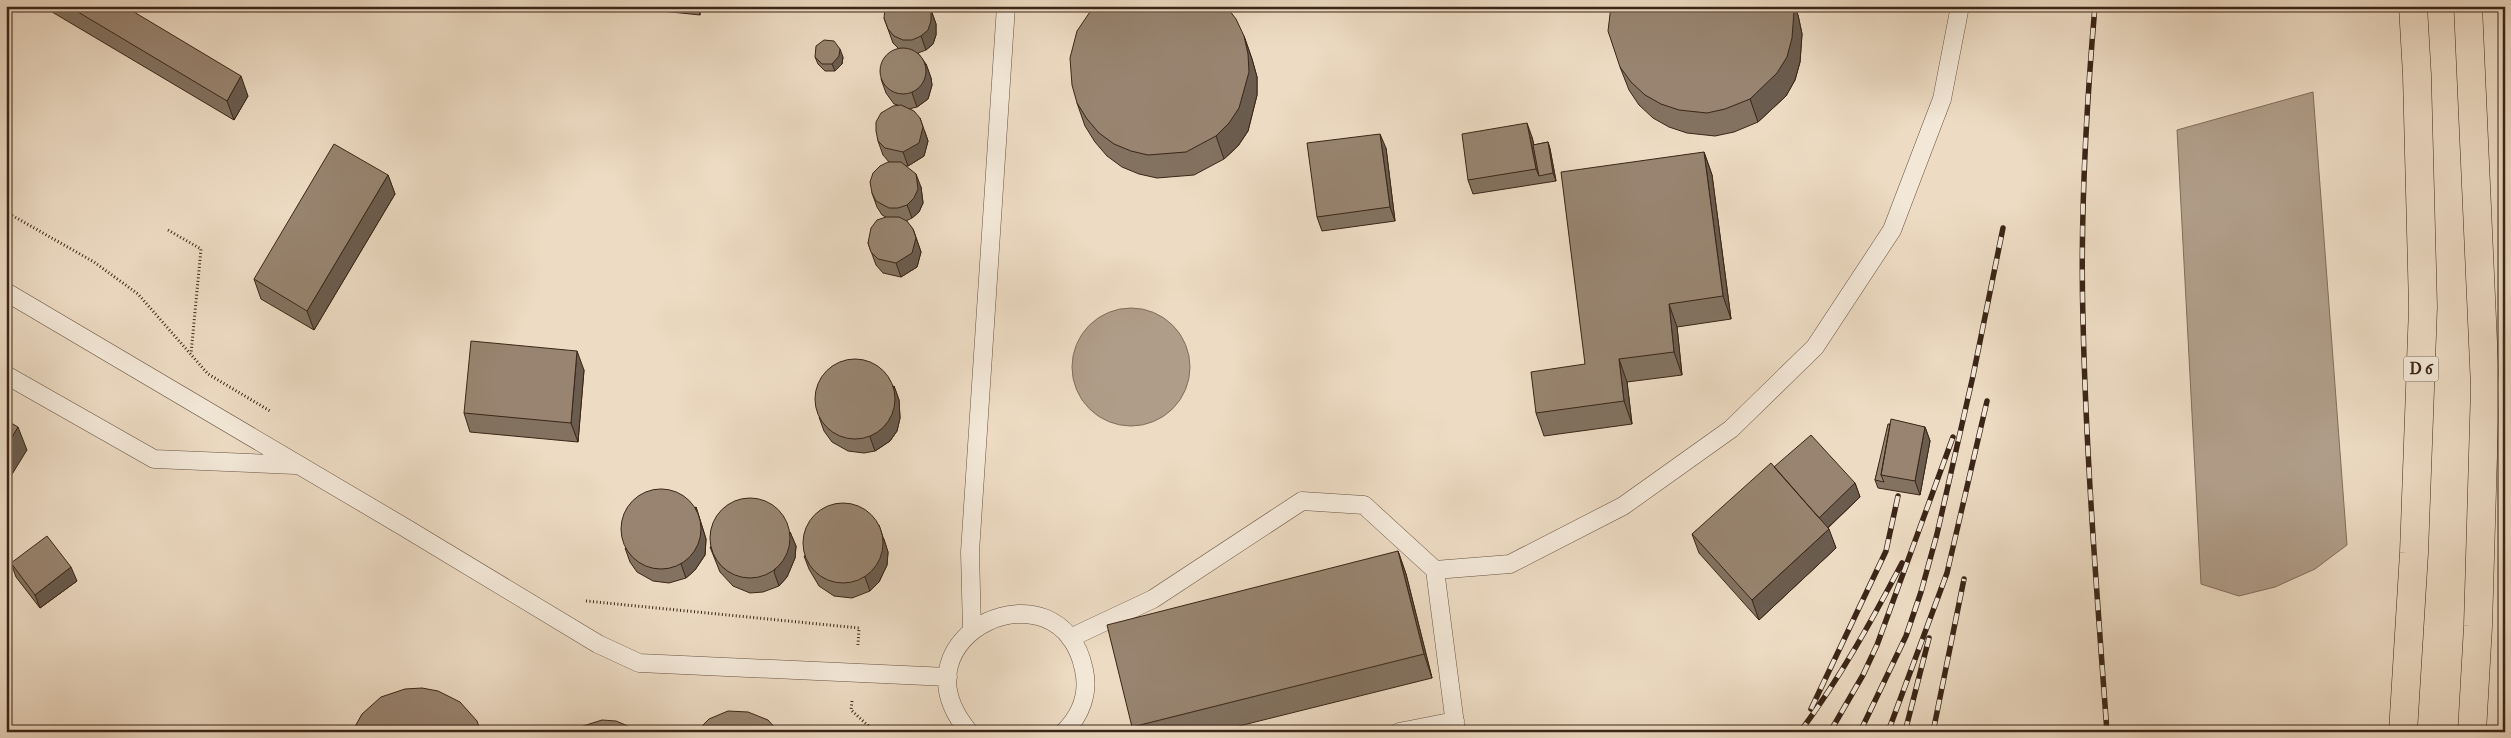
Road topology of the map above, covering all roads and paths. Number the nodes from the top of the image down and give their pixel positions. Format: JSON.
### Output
{"nodes":[{"id":1,"x":1006,"y":6,"type":"edge"},
{"id":2,"x":1960,"y":6,"type":"edge"},
{"id":3,"x":2413,"y":6,"type":"edge"},
{"id":4,"x":2468,"y":6,"type":"edge"},
{"id":5,"x":6,"y":212,"type":"edge"},
{"id":6,"x":168,"y":230,"type":"dead end"},
{"id":7,"x":6,"y":292,"type":"edge"},
{"id":8,"x":191,"y":354,"type":"junction"},
{"id":9,"x":6,"y":375,"type":"edge"},
{"id":10,"x":276,"y":415,"type":"dead end"},
{"id":11,"x":298,"y":465,"type":"junction"},
{"id":12,"x":1435,"y":570,"type":"junction"},
{"id":13,"x":583,"y":601,"type":"dead end"},
{"id":14,"x":972,"y":630,"type":"junction"},
{"id":15,"x":1070,"y":638,"type":"junction"},
{"id":16,"x":856,"y":673,"type":"junction"},
{"id":17,"x":948,"y":677,"type":"junction"},
{"id":18,"x":1456,"y":726,"type":"edge"},
{"id":19,"x":875,"y":732,"type":"edge"},
{"id":20,"x":969,"y":732,"type":"edge"},
{"id":21,"x":1064,"y":732,"type":"edge"},
{"id":22,"x":1399,"y":732,"type":"edge"},
{"id":23,"x":2403,"y":732,"type":"edge"},
{"id":24,"x":2472,"y":732,"type":"edge"}],
"edges":[{"from":1,"to":14,"type":"lane"},
{"from":2,"to":12,"type":"lane"},
{"from":3,"to":23,"type":"highway","number":"D 6"},
{"from":4,"to":24,"type":"highway"},
{"from":5,"to":8,"type":"path"},
{"from":6,"to":8,"type":"path"},
{"from":7,"to":11,"type":"lane"},
{"from":8,"to":10,"type":"path"},
{"from":9,"to":11,"type":"lane"},
{"from":11,"to":16,"type":"lane"},
{"from":12,"to":15,"type":"lane"},
{"from":12,"to":18,"type":"lane"},
{"from":13,"to":16,"type":"path"},
{"from":14,"to":15,"type":"lane"},
{"from":14,"to":17,"type":"lane"},
{"from":15,"to":21,"type":"lane"},
{"from":16,"to":17,"type":"lane"},
{"from":16,"to":19,"type":"path"},
{"from":17,"to":20,"type":"lane"},
{"from":18,"to":22,"type":"lane"}]}
